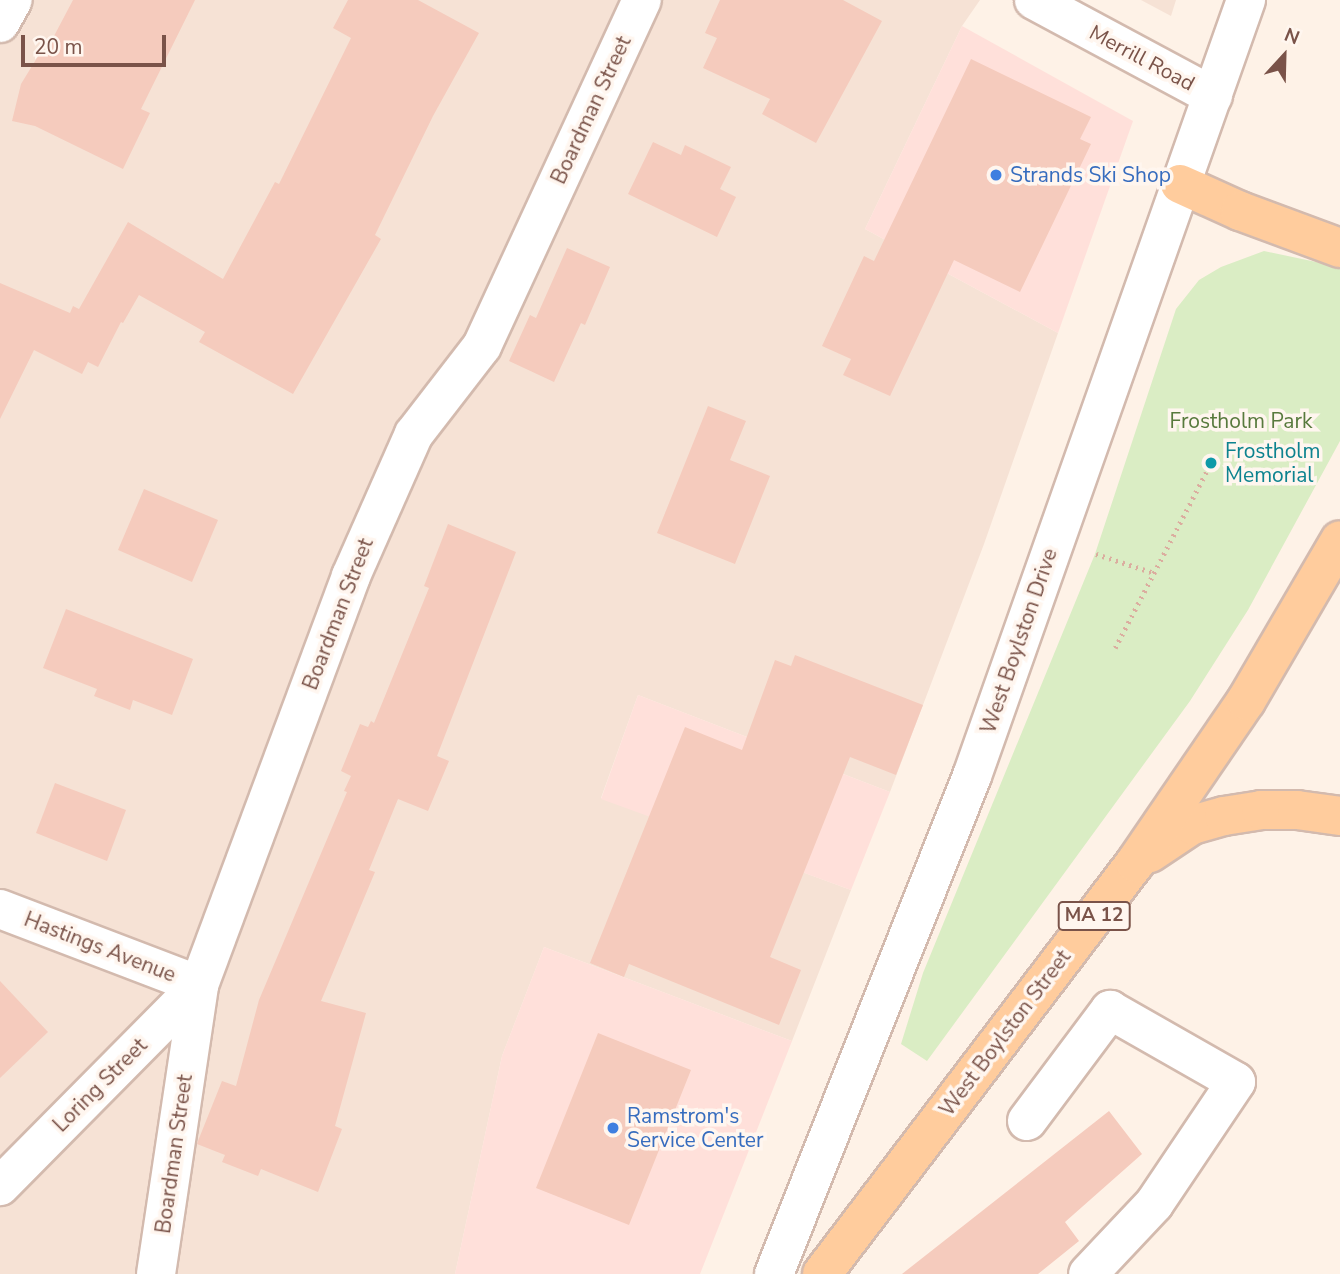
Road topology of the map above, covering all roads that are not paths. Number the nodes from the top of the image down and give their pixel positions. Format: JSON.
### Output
{"nodes":[{"id":1,"x":13,"y":0,"type":"edge"},
{"id":2,"x":642,"y":0,"type":"edge"},
{"id":3,"x":1034,"y":0,"type":"edge"},
{"id":4,"x":1246,"y":0,"type":"edge"},
{"id":5,"x":0,"y":23,"type":"edge"},
{"id":6,"x":1213,"y":96,"type":"junction"},
{"id":7,"x":1180,"y":184,"type":"junction"},
{"id":8,"x":1340,"y":248,"type":"edge"},
{"id":9,"x":1340,"y":540,"type":"edge"},
{"id":10,"x":1340,"y":816,"type":"edge"},
{"id":11,"x":1135,"y":863,"type":"junction"},
{"id":12,"x":0,"y":909,"type":"edge"},
{"id":13,"x":200,"y":985,"type":"junction"},
{"id":14,"x":1027,"y":1121,"type":"dead end"},
{"id":15,"x":0,"y":1186,"type":"edge"},
{"id":16,"x":156,"y":1274,"type":"edge"},
{"id":17,"x":774,"y":1274,"type":"edge"},
{"id":18,"x":822,"y":1274,"type":"edge"},
{"id":19,"x":1088,"y":1274,"type":"edge"}],
"edges":[{"from":1,"to":5,"type":"street"},
{"from":2,"to":13,"type":"street","name":"Boardman Street"},
{"from":3,"to":6,"type":"street","name":"Merrill Road"},
{"from":4,"to":6,"type":"street","name":"West Boylston Drive"},
{"from":6,"to":7,"type":"street","name":"West Boylston Drive"},
{"from":7,"to":8,"type":"main road"},
{"from":7,"to":17,"type":"street","name":"West Boylston Drive"},
{"from":9,"to":11,"type":"main road","name":"West Boylston Street","number":"MA 12"},
{"from":10,"to":11,"type":"main road"},
{"from":11,"to":18,"type":"main road","name":"West Boylston Street","number":"MA 12"},
{"from":12,"to":13,"type":"street","name":"Hastings Avenue"},
{"from":13,"to":15,"type":"street","name":"Loring Street"},
{"from":13,"to":16,"type":"street","name":"Boardman Street"},
{"from":14,"to":19,"type":"street"}]}
